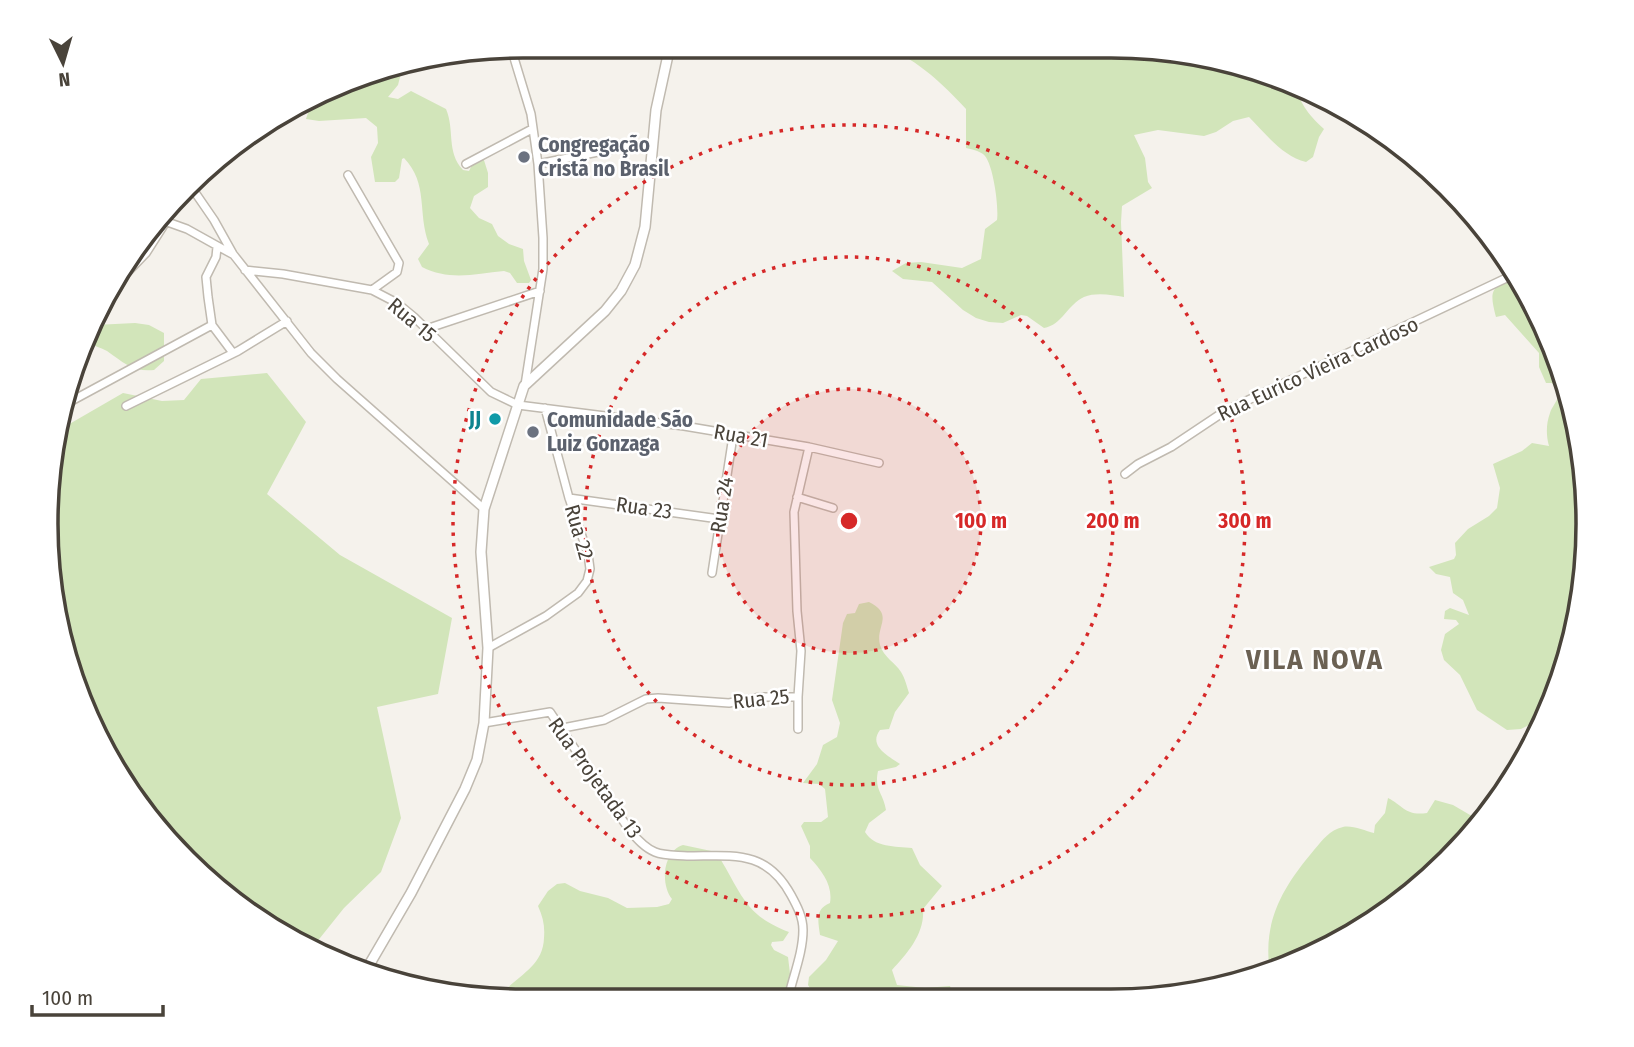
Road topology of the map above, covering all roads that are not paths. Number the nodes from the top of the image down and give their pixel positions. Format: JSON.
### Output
{"nodes":[{"id":1,"x":514,"y":58,"type":"edge"},
{"id":2,"x":667,"y":58,"type":"edge"},
{"id":3,"x":532,"y":129,"type":"junction"},
{"id":4,"x":653,"y":143,"type":"junction"},
{"id":5,"x":466,"y":164,"type":"dead end"},
{"id":6,"x":538,"y":164,"type":"junction"},
{"id":7,"x":348,"y":175,"type":"dead end"},
{"id":8,"x":195,"y":193,"type":"edge"},
{"id":9,"x":169,"y":221,"type":"edge"},
{"id":10,"x":217,"y":247,"type":"junction"},
{"id":11,"x":233,"y":254,"type":"junction"},
{"id":12,"x":246,"y":270,"type":"junction"},
{"id":13,"x":1507,"y":279,"type":"edge"},
{"id":14,"x":372,"y":290,"type":"junction"},
{"id":15,"x":540,"y":291,"type":"junction"},
{"id":16,"x":287,"y":321,"type":"junction"},
{"id":17,"x":212,"y":324,"type":"junction"},
{"id":18,"x":426,"y":328,"type":"junction"},
{"id":19,"x":233,"y":353,"type":"junction"},
{"id":20,"x":524,"y":386,"type":"junction"},
{"id":21,"x":75,"y":399,"type":"edge"},
{"id":22,"x":518,"y":405,"type":"junction"},
{"id":23,"x":126,"y":406,"type":"dead end"},
{"id":24,"x":545,"y":408,"type":"junction"},
{"id":25,"x":733,"y":436,"type":"junction"},
{"id":26,"x":809,"y":447,"type":"junction"},
{"id":27,"x":879,"y":463,"type":"dead end"},
{"id":28,"x":1125,"y":474,"type":"dead end"},
{"id":29,"x":797,"y":497,"type":"junction"},
{"id":30,"x":569,"y":498,"type":"junction"},
{"id":31,"x":834,"y":508,"type":"dead end"},
{"id":32,"x":484,"y":509,"type":"junction"},
{"id":33,"x":719,"y":519,"type":"junction"},
{"id":34,"x":712,"y":573,"type":"dead end"},
{"id":35,"x":488,"y":648,"type":"junction"},
{"id":36,"x":798,"y":697,"type":"junction"},
{"id":37,"x":484,"y":723,"type":"junction"},
{"id":38,"x":563,"y":728,"type":"junction"},
{"id":39,"x":798,"y":729,"type":"dead end"},
{"id":40,"x":370,"y":963,"type":"edge"},
{"id":41,"x":791,"y":989,"type":"edge"}],
"edges":[{"from":1,"to":3,"type":"street"},
{"from":2,"to":4,"type":"street"},
{"from":3,"to":5,"type":"street"},
{"from":3,"to":6,"type":"street"},
{"from":4,"to":6,"type":"street"},
{"from":4,"to":20,"type":"street"},
{"from":6,"to":15,"type":"street"},
{"from":7,"to":14,"type":"street"},
{"from":8,"to":11,"type":"street"},
{"from":9,"to":10,"type":"street"},
{"from":10,"to":11,"type":"street"},
{"from":10,"to":17,"type":"street"},
{"from":11,"to":12,"type":"street"},
{"from":12,"to":14,"type":"street","name":"Rua 15"},
{"from":12,"to":16,"type":"street"},
{"from":13,"to":28,"type":"street","name":"Rua Eurico Vieira Cardoso"},
{"from":14,"to":18,"type":"street","name":"Rua 15"},
{"from":15,"to":18,"type":"street"},
{"from":15,"to":20,"type":"street"},
{"from":16,"to":19,"type":"street"},
{"from":16,"to":32,"type":"street"},
{"from":17,"to":19,"type":"street"},
{"from":17,"to":21,"type":"street"},
{"from":18,"to":22,"type":"street","name":"Rua 15"},
{"from":19,"to":23,"type":"street"},
{"from":20,"to":22,"type":"street"},
{"from":22,"to":24,"type":"street","name":"Rua 21"},
{"from":22,"to":32,"type":"street"},
{"from":24,"to":25,"type":"street","name":"Rua 21"},
{"from":24,"to":30,"type":"street","name":"Rua 22"},
{"from":25,"to":26,"type":"street","name":"Rua 21"},
{"from":25,"to":33,"type":"street","name":"Rua 24"},
{"from":26,"to":27,"type":"street","name":"Rua 21"},
{"from":26,"to":29,"type":"street","name":"Rua 25"},
{"from":29,"to":31,"type":"street"},
{"from":29,"to":36,"type":"street","name":"Rua 25"},
{"from":30,"to":33,"type":"street","name":"Rua 23"},
{"from":30,"to":35,"type":"street","name":"Rua 22"},
{"from":32,"to":35,"type":"street"},
{"from":33,"to":34,"type":"street","name":"Rua 24"},
{"from":35,"to":37,"type":"street"},
{"from":36,"to":38,"type":"street","name":"Rua 25"},
{"from":36,"to":39,"type":"street"},
{"from":37,"to":38,"type":"street","name":"Rua Projetada 13"},
{"from":37,"to":40,"type":"street"},
{"from":38,"to":41,"type":"street","name":"Rua Projetada 13"}]}
